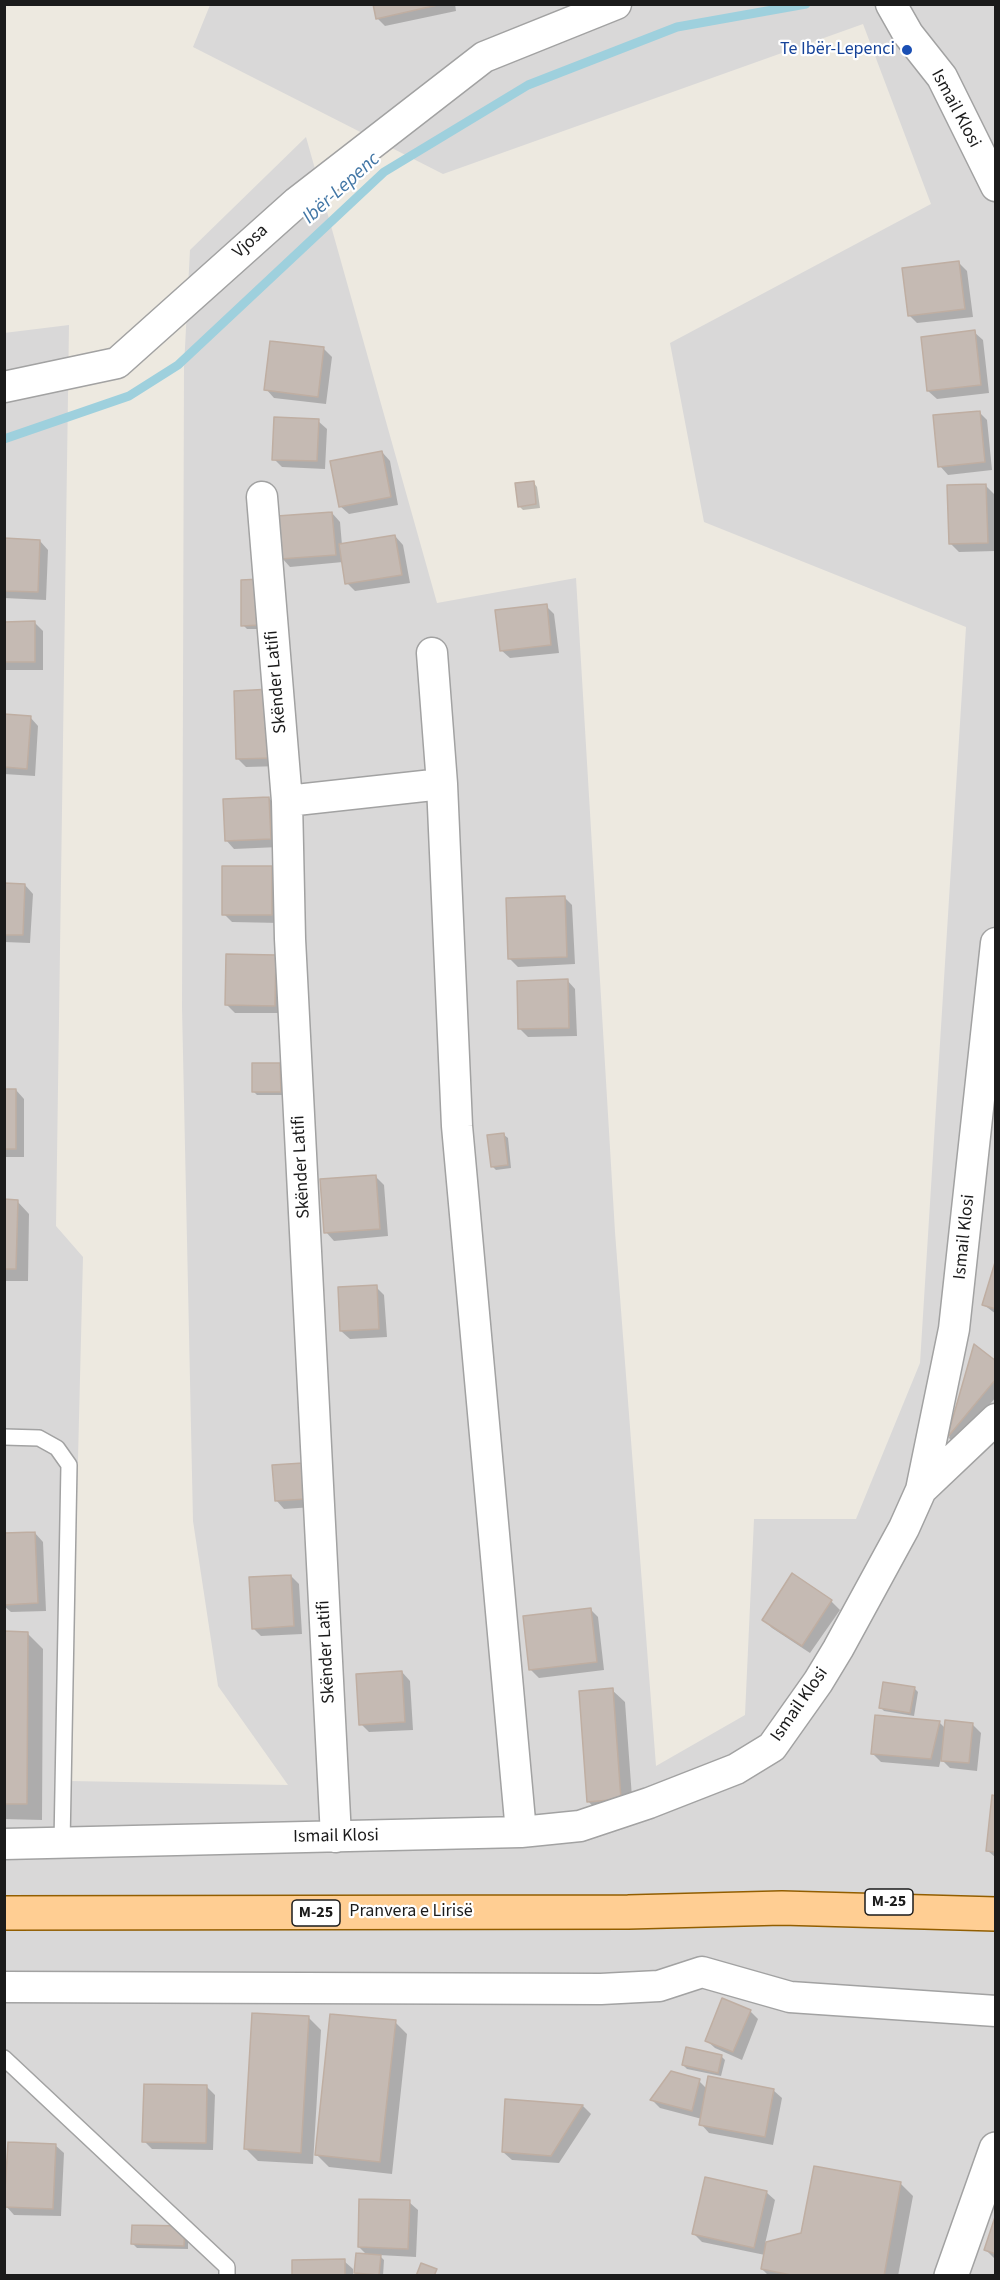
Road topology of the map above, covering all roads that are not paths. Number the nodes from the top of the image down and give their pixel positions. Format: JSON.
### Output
{"nodes":[{"id":1,"x":616,"y":4,"type":"edge"},
{"id":2,"x":891,"y":4,"type":"edge"},
{"id":3,"x":996,"y":186,"type":"edge"},
{"id":4,"x":4,"y":387,"type":"edge"},
{"id":5,"x":262,"y":497,"type":"dead end"},
{"id":6,"x":432,"y":653,"type":"dead end"},
{"id":7,"x":442,"y":784,"type":"junction"},
{"id":8,"x":287,"y":801,"type":"junction"},
{"id":9,"x":996,"y":943,"type":"edge"},
{"id":10,"x":996,"y":1419,"type":"edge"},
{"id":11,"x":4,"y":1437,"type":"edge"},
{"id":12,"x":921,"y":1490,"type":"junction"},
{"id":13,"x":521,"y":1832,"type":"junction"},
{"id":14,"x":336,"y":1837,"type":"junction"},
{"id":15,"x":4,"y":1844,"type":"edge"},
{"id":16,"x":62,"y":1844,"type":"junction"},
{"id":17,"x":996,"y":1900,"type":"edge"},
{"id":18,"x":782,"y":1908,"type":"junction"},
{"id":19,"x":4,"y":1913,"type":"edge"},
{"id":20,"x":996,"y":1914,"type":"edge"},
{"id":21,"x":4,"y":1987,"type":"edge"},
{"id":22,"x":996,"y":2011,"type":"edge"},
{"id":23,"x":4,"y":2058,"type":"edge"},
{"id":24,"x":996,"y":2149,"type":"edge"},
{"id":25,"x":226,"y":2276,"type":"edge"},
{"id":26,"x":951,"y":2276,"type":"edge"}],
"edges":[{"from":1,"to":4,"type":"street","name":"Vjosa"},
{"from":2,"to":3,"type":"street","name":"Ismail Klosi"},
{"from":5,"to":8,"type":"street","name":"Skënder Latifi"},
{"from":6,"to":7,"type":"street"},
{"from":7,"to":8,"type":"street"},
{"from":7,"to":13,"type":"street"},
{"from":8,"to":14,"type":"street","name":"Skënder Latifi"},
{"from":9,"to":12,"type":"street","name":"Ismail Klosi"},
{"from":10,"to":12,"type":"street"},
{"from":11,"to":16,"type":"lane"},
{"from":12,"to":13,"type":"street","name":"Ismail Klosi"},
{"from":13,"to":14,"type":"street","name":"Ismail Klosi"},
{"from":14,"to":16,"type":"street","name":"Ismail Klosi"},
{"from":15,"to":16,"type":"street","name":"Ismail Klosi"},
{"from":17,"to":18,"type":"main road","name":"Pranvera e Lirisë","number":"M-25"},
{"from":18,"to":19,"type":"main road","name":"Pranvera e Lirisë","number":"M-25"},
{"from":18,"to":20,"type":"main road","name":"Pranvera e Lirisë","number":"M-25"},
{"from":21,"to":22,"type":"street"},
{"from":23,"to":25,"type":"lane"},
{"from":24,"to":26,"type":"street"}]}
